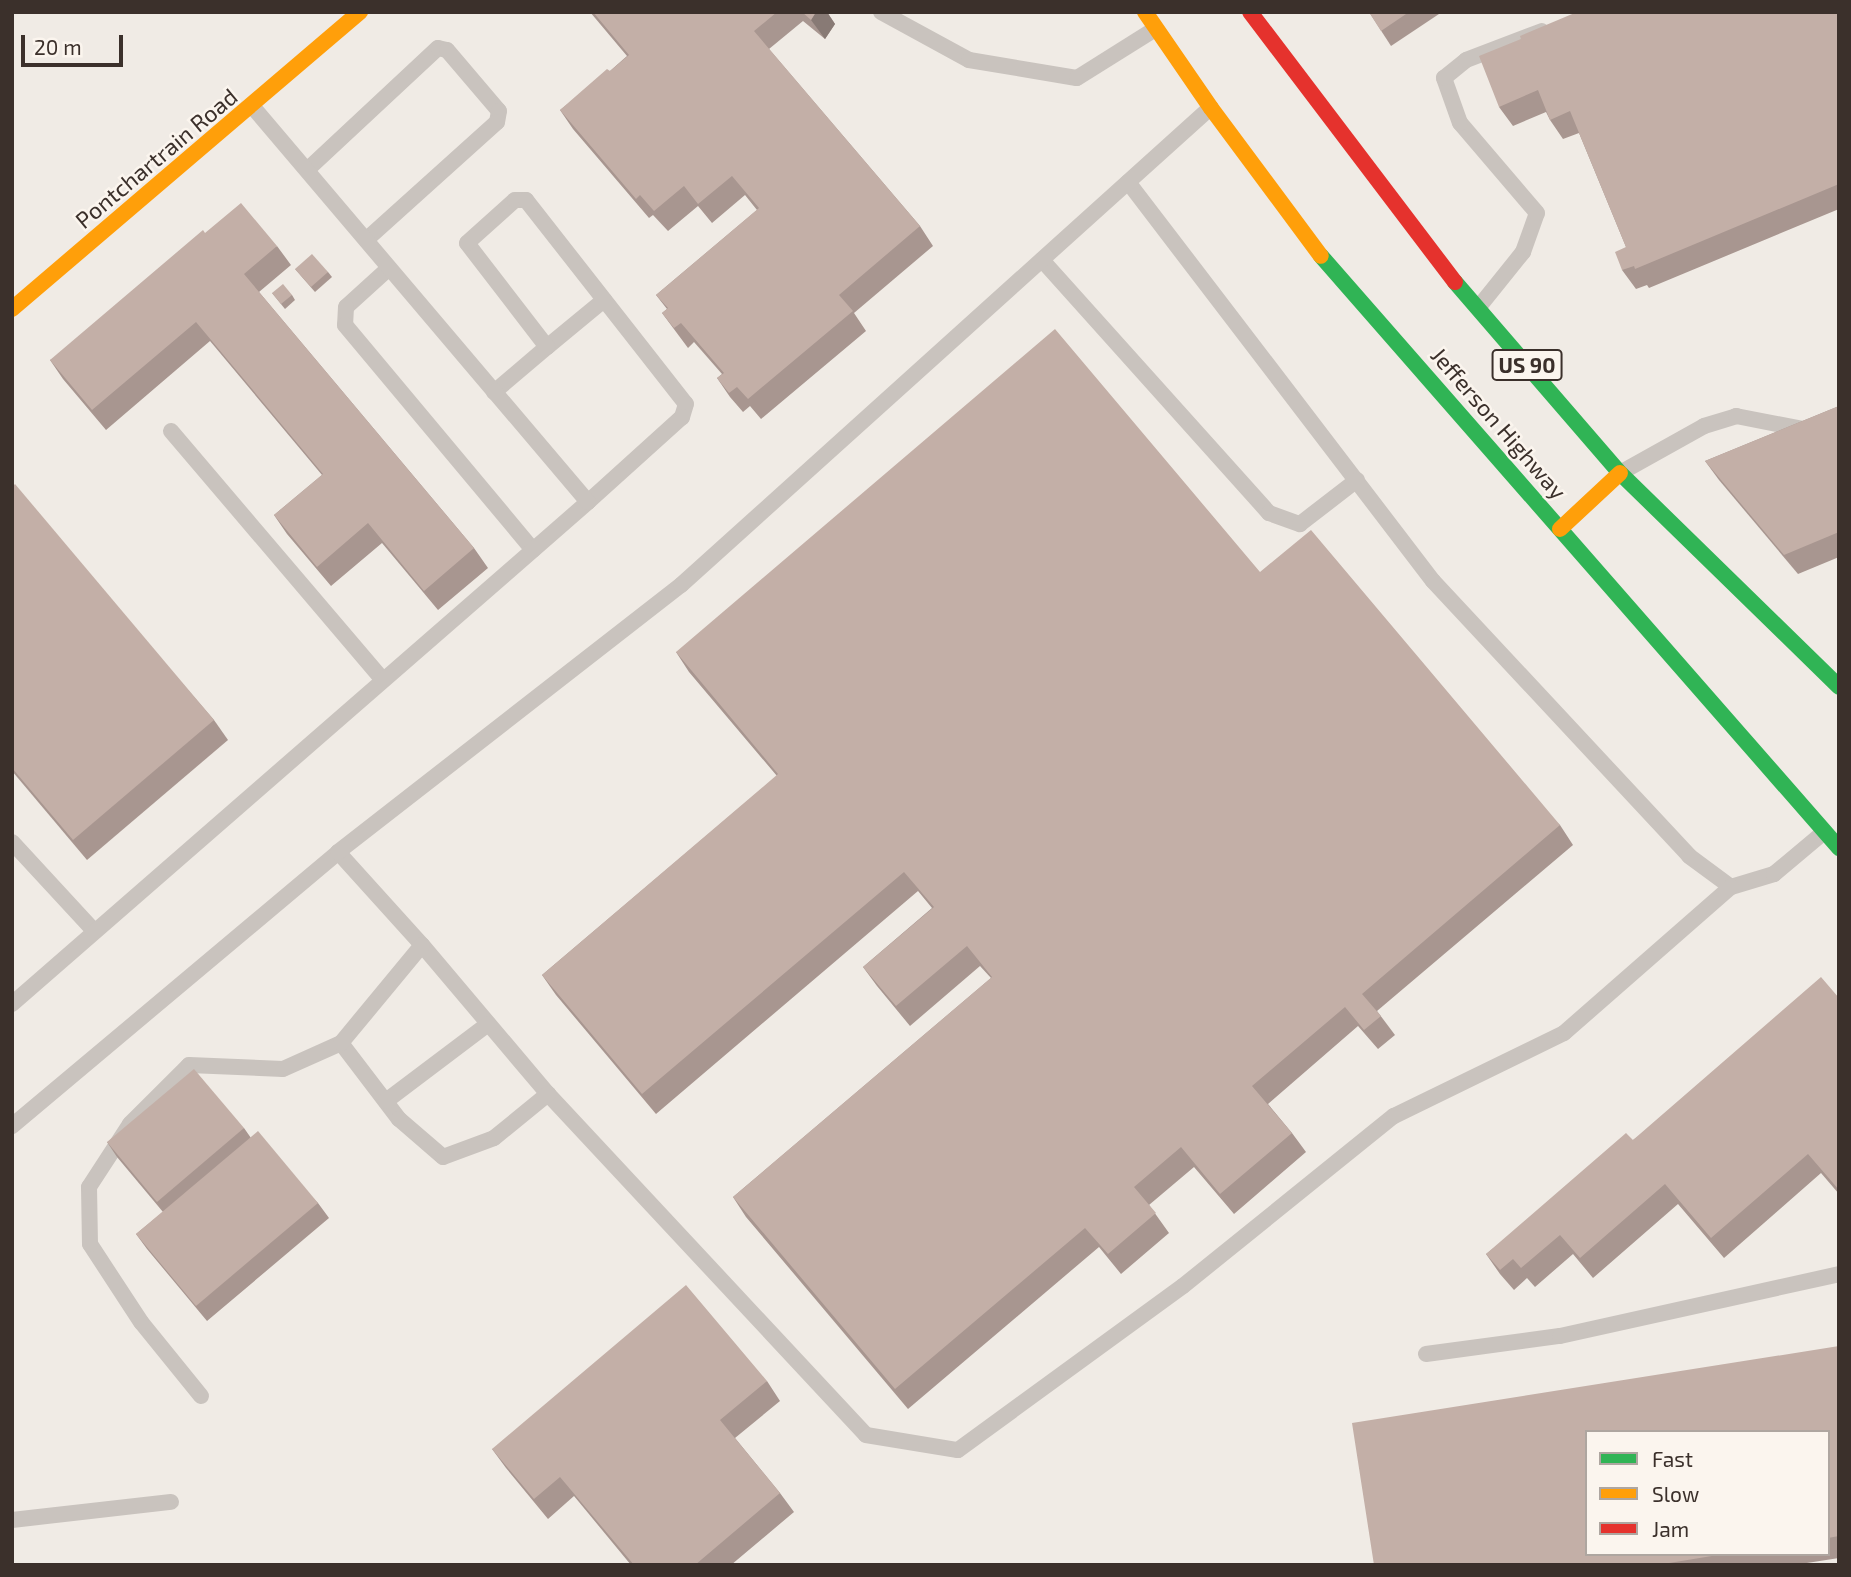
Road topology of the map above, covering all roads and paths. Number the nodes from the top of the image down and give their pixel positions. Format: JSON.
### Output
{"nodes":[{"id":1,"x":360,"y":12,"type":"edge"},
{"id":2,"x":881,"y":12,"type":"edge"},
{"id":3,"x":1145,"y":12,"type":"edge"},
{"id":4,"x":1250,"y":12,"type":"edge"},
{"id":5,"x":1554,"y":27,"type":"edge"},
{"id":6,"x":1155,"y":29,"type":"junction"},
{"id":7,"x":253,"y":106,"type":"junction"},
{"id":8,"x":1211,"y":108,"type":"junction"},
{"id":9,"x":307,"y":170,"type":"junction"},
{"id":10,"x":1128,"y":182,"type":"junction"},
{"id":11,"x":366,"y":240,"type":"junction"},
{"id":12,"x":1042,"y":260,"type":"junction"},
{"id":13,"x":389,"y":268,"type":"junction"},
{"id":14,"x":604,"y":300,"type":"junction"},
{"id":15,"x":1478,"y":308,"type":"junction"},
{"id":16,"x":12,"y":309,"type":"edge"},
{"id":17,"x":547,"y":347,"type":"junction"},
{"id":18,"x":494,"y":392,"type":"junction"},
{"id":19,"x":1839,"y":420,"type":"edge"},
{"id":20,"x":171,"y":430,"type":"dead end"},
{"id":21,"x":1620,"y":473,"type":"junction"},
{"id":22,"x":1357,"y":480,"type":"junction"},
{"id":23,"x":588,"y":502,"type":"junction"},
{"id":24,"x":1560,"y":529,"type":"junction"},
{"id":25,"x":533,"y":550,"type":"junction"},
{"id":26,"x":383,"y":680,"type":"junction"},
{"id":27,"x":1839,"y":687,"type":"edge"},
{"id":28,"x":1823,"y":833,"type":"junction"},
{"id":29,"x":12,"y":842,"type":"edge"},
{"id":30,"x":1839,"y":848,"type":"edge"},
{"id":31,"x":338,"y":852,"type":"junction"},
{"id":32,"x":1731,"y":887,"type":"junction"},
{"id":33,"x":94,"y":931,"type":"junction"},
{"id":34,"x":422,"y":944,"type":"junction"},
{"id":35,"x":12,"y":1004,"type":"edge"},
{"id":36,"x":488,"y":1024,"type":"junction"},
{"id":37,"x":341,"y":1043,"type":"junction"},
{"id":38,"x":548,"y":1094,"type":"junction"},
{"id":39,"x":386,"y":1101,"type":"junction"},
{"id":40,"x":12,"y":1126,"type":"edge"},
{"id":41,"x":1839,"y":1274,"type":"edge"},
{"id":42,"x":1426,"y":1354,"type":"dead end"},
{"id":43,"x":201,"y":1396,"type":"dead end"},
{"id":44,"x":171,"y":1502,"type":"dead end"},
{"id":45,"x":12,"y":1520,"type":"edge"}],
"edges":[{"from":1,"to":7,"type":"main road","name":"Pontchartrain Road"},
{"from":2,"to":6,"type":"lane"},
{"from":3,"to":6,"type":"main road","name":"Jefferson Highway"},
{"from":4,"to":15,"type":"main road","number":"US 90"},
{"from":5,"to":15,"type":"lane"},
{"from":6,"to":8,"type":"main road","name":"Jefferson Highway"},
{"from":7,"to":9,"type":"lane"},
{"from":7,"to":16,"type":"main road","name":"Pontchartrain Road"},
{"from":8,"to":10,"type":"lane"},
{"from":8,"to":24,"type":"main road","name":"Jefferson Highway"},
{"from":9,"to":11,"type":"lane"},
{"from":9,"to":11,"type":"lane"},
{"from":10,"to":12,"type":"lane"},
{"from":10,"to":22,"type":"lane"},
{"from":11,"to":13,"type":"lane"},
{"from":12,"to":22,"type":"lane"},
{"from":12,"to":31,"type":"lane"},
{"from":13,"to":18,"type":"lane"},
{"from":13,"to":25,"type":"lane"},
{"from":14,"to":17,"type":"lane"},
{"from":14,"to":17,"type":"lane"},
{"from":14,"to":23,"type":"lane"},
{"from":15,"to":21,"type":"main road","number":"US 90"},
{"from":17,"to":18,"type":"lane"},
{"from":18,"to":23,"type":"lane"},
{"from":19,"to":21,"type":"lane"},
{"from":20,"to":26,"type":"lane"},
{"from":21,"to":24,"type":"main road"},
{"from":21,"to":27,"type":"main road","number":"US 90"},
{"from":22,"to":32,"type":"lane"},
{"from":23,"to":25,"type":"lane"},
{"from":24,"to":28,"type":"main road","name":"Jefferson Highway"},
{"from":25,"to":26,"type":"lane"},
{"from":26,"to":33,"type":"lane"},
{"from":28,"to":30,"type":"main road","name":"Jefferson Highway"},
{"from":28,"to":32,"type":"lane"},
{"from":29,"to":33,"type":"lane"},
{"from":31,"to":34,"type":"lane"},
{"from":31,"to":40,"type":"lane"},
{"from":32,"to":38,"type":"lane"},
{"from":33,"to":35,"type":"lane"},
{"from":34,"to":36,"type":"lane"},
{"from":34,"to":37,"type":"lane"},
{"from":36,"to":38,"type":"lane"},
{"from":36,"to":39,"type":"lane"},
{"from":37,"to":39,"type":"lane"},
{"from":37,"to":43,"type":"lane"},
{"from":38,"to":39,"type":"lane"},
{"from":41,"to":42,"type":"lane"},
{"from":44,"to":45,"type":"lane"}]}
